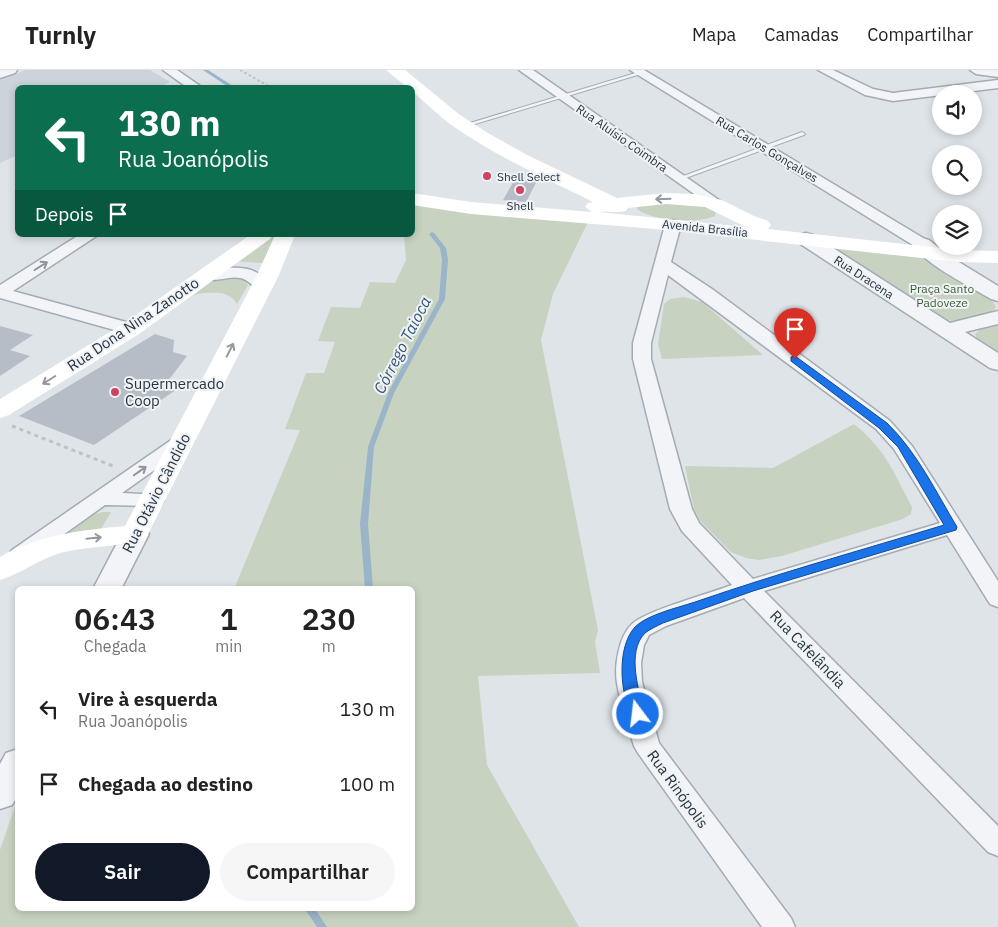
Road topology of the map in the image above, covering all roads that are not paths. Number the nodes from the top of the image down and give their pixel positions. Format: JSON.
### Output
{"nodes":[{"id":1,"x":11,"y":70,"type":"edge"},
{"id":2,"x":169,"y":70,"type":"edge"},
{"id":3,"x":394,"y":70,"type":"edge"},
{"id":4,"x":525,"y":70,"type":"edge"},
{"id":5,"x":824,"y":70,"type":"edge"},
{"id":6,"x":976,"y":70,"type":"edge"},
{"id":7,"x":639,"y":71,"type":"edge"},
{"id":8,"x":998,"y":73,"type":"edge"},
{"id":9,"x":0,"y":74,"type":"edge"},
{"id":10,"x":998,"y":84,"type":"edge"},
{"id":11,"x":192,"y":85,"type":"edge"},
{"id":12,"x":415,"y":85,"type":"edge"},
{"id":13,"x":415,"y":85,"type":"edge"},
{"id":14,"x":562,"y":96,"type":"junction"},
{"id":15,"x":464,"y":126,"type":"junction"},
{"id":16,"x":802,"y":134,"type":"dead end"},
{"id":17,"x":764,"y":148,"type":"junction"},
{"id":18,"x":681,"y":178,"type":"junction"},
{"id":19,"x":415,"y":182,"type":"edge"},
{"id":20,"x":573,"y":185,"type":"junction"},
{"id":21,"x":415,"y":199,"type":"edge"},
{"id":22,"x":613,"y":204,"type":"junction"},
{"id":23,"x":723,"y":208,"type":"junction"},
{"id":24,"x":548,"y":209,"type":"junction"},
{"id":25,"x":671,"y":224,"type":"junction"},
{"id":26,"x":894,"y":234,"type":"junction"},
{"id":27,"x":87,"y":237,"type":"edge"},
{"id":28,"x":260,"y":237,"type":"edge"},
{"id":29,"x":284,"y":237,"type":"edge"},
{"id":30,"x":806,"y":239,"type":"junction"},
{"id":31,"x":932,"y":245,"type":"edge"},
{"id":32,"x":932,"y":247,"type":"edge"},
{"id":33,"x":982,"y":247,"type":"edge"},
{"id":34,"x":998,"y":247,"type":"edge"},
{"id":35,"x":947,"y":255,"type":"edge"},
{"id":36,"x":964,"y":255,"type":"edge"},
{"id":37,"x":998,"y":257,"type":"edge"},
{"id":38,"x":662,"y":264,"type":"junction"},
{"id":39,"x":206,"y":276,"type":"junction"},
{"id":40,"x":262,"y":286,"type":"junction"},
{"id":41,"x":656,"y":290,"type":"junction"},
{"id":42,"x":0,"y":292,"type":"edge"},
{"id":43,"x":706,"y":294,"type":"junction"},
{"id":44,"x":998,"y":295,"type":"edge"},
{"id":45,"x":998,"y":318,"type":"edge"},
{"id":46,"x":131,"y":329,"type":"junction"},
{"id":47,"x":948,"y":330,"type":"junction"},
{"id":48,"x":998,"y":363,"type":"edge"},
{"id":49,"x":4,"y":417,"type":"edge"},
{"id":50,"x":184,"y":440,"type":"junction"},
{"id":51,"x":100,"y":499,"type":"junction"},
{"id":52,"x":153,"y":500,"type":"junction"},
{"id":53,"x":951,"y":527,"type":"junction"},
{"id":54,"x":135,"y":534,"type":"junction"},
{"id":55,"x":7,"y":565,"type":"edge"},
{"id":56,"x":109,"y":586,"type":"edge"},
{"id":57,"x":748,"y":588,"type":"junction"},
{"id":58,"x":998,"y":599,"type":"edge"},
{"id":59,"x":15,"y":768,"type":"edge"},
{"id":60,"x":0,"y":796,"type":"edge"},
{"id":61,"x":998,"y":844,"type":"edge"},
{"id":62,"x":780,"y":927,"type":"edge"}],
"edges":[{"from":1,"to":9,"type":"street"},
{"from":2,"to":11,"type":"street"},
{"from":3,"to":13,"type":"main road"},
{"from":4,"to":14,"type":"street","name":"Rua Aluísio Coimbra"},
{"from":5,"to":10,"type":"street"},
{"from":6,"to":8,"type":"street"},
{"from":7,"to":14,"type":"lane"},
{"from":7,"to":17,"type":"street","name":"Rua Carlos Gonçalves"},
{"from":12,"to":15,"type":"main road"},
{"from":14,"to":15,"type":"lane"},
{"from":14,"to":18,"type":"street","name":"Rua Aluísio Coimbra"},
{"from":15,"to":20,"type":"main road"},
{"from":16,"to":17,"type":"lane"},
{"from":17,"to":18,"type":"lane"},
{"from":17,"to":26,"type":"street","name":"Rua Carlos Gonçalves"},
{"from":18,"to":23,"type":"street","name":"Rua Aluísio Coimbra"},
{"from":19,"to":24,"type":"main road","name":"Avenida Brasília"},
{"from":20,"to":22,"type":"main road"},
{"from":20,"to":24,"type":"main road"},
{"from":21,"to":25,"type":"main road","name":"Avenida Brasília"},
{"from":23,"to":22,"type":"main road","name":"Avenida Brasília","one_way":true},
{"from":22,"to":24,"type":"main road","name":"Avenida Brasília"},
{"from":22,"to":25,"type":"main road"},
{"from":23,"to":25,"type":"main road"},
{"from":23,"to":26,"type":"main road","name":"Avenida Brasília"},
{"from":25,"to":30,"type":"main road","name":"Avenida Brasília"},
{"from":25,"to":38,"type":"street","name":"Rua Cafelândia"},
{"from":26,"to":31,"type":"main road","name":"Avenida Brasília"},
{"from":42,"to":27,"type":"street","one_way":true},
{"from":28,"to":39,"type":"main road","name":"Rua Dona Nina Zanotto"},
{"from":29,"to":40,"type":"main road","name":"Rua Otávio Cândido"},
{"from":30,"to":32,"type":"main road","name":"Avenida Brasília"},
{"from":30,"to":47,"type":"street","name":"Rua Dracena"},
{"from":33,"to":34,"type":"main road","name":"Avenida Brasília"},
{"from":35,"to":44,"type":"street"},
{"from":36,"to":37,"type":"main road","name":"Avenida Brasília"},
{"from":38,"to":41,"type":"street","name":"Rua Cafelândia"},
{"from":38,"to":43,"type":"street"},
{"from":39,"to":40,"type":"street"},
{"from":39,"to":46,"type":"main road","name":"Rua Dona Nina Zanotto"},
{"from":50,"to":40,"type":"main road","name":"Rua Otávio Cândido","one_way":true},
{"from":41,"to":43,"type":"street"},
{"from":41,"to":57,"type":"street","name":"Rua Cafelândia"},
{"from":42,"to":46,"type":"street"},
{"from":43,"to":53,"type":"street"},
{"from":45,"to":47,"type":"street"},
{"from":46,"to":49,"type":"main road","name":"Rua Dona Nina Zanotto","one_way":true},
{"from":47,"to":48,"type":"street","name":"Rua Dracena"},
{"from":51,"to":50,"type":"street","one_way":true},
{"from":50,"to":52,"type":"main road","name":"Rua Otávio Cândido"},
{"from":51,"to":52,"type":"street"},
{"from":51,"to":55,"type":"street"},
{"from":52,"to":54,"type":"main road","name":"Rua Otávio Cândido"},
{"from":53,"to":57,"type":"street","name":"Rua Rinópolis"},
{"from":53,"to":58,"type":"street"},
{"from":55,"to":54,"type":"main road","one_way":true},
{"from":54,"to":56,"type":"street","name":"Rua Otávio Cândido"},
{"from":57,"to":61,"type":"street","name":"Rua Cafelândia"},
{"from":57,"to":62,"type":"street","name":"Rua Rinópolis"},
{"from":59,"to":60,"type":"street"}]}
